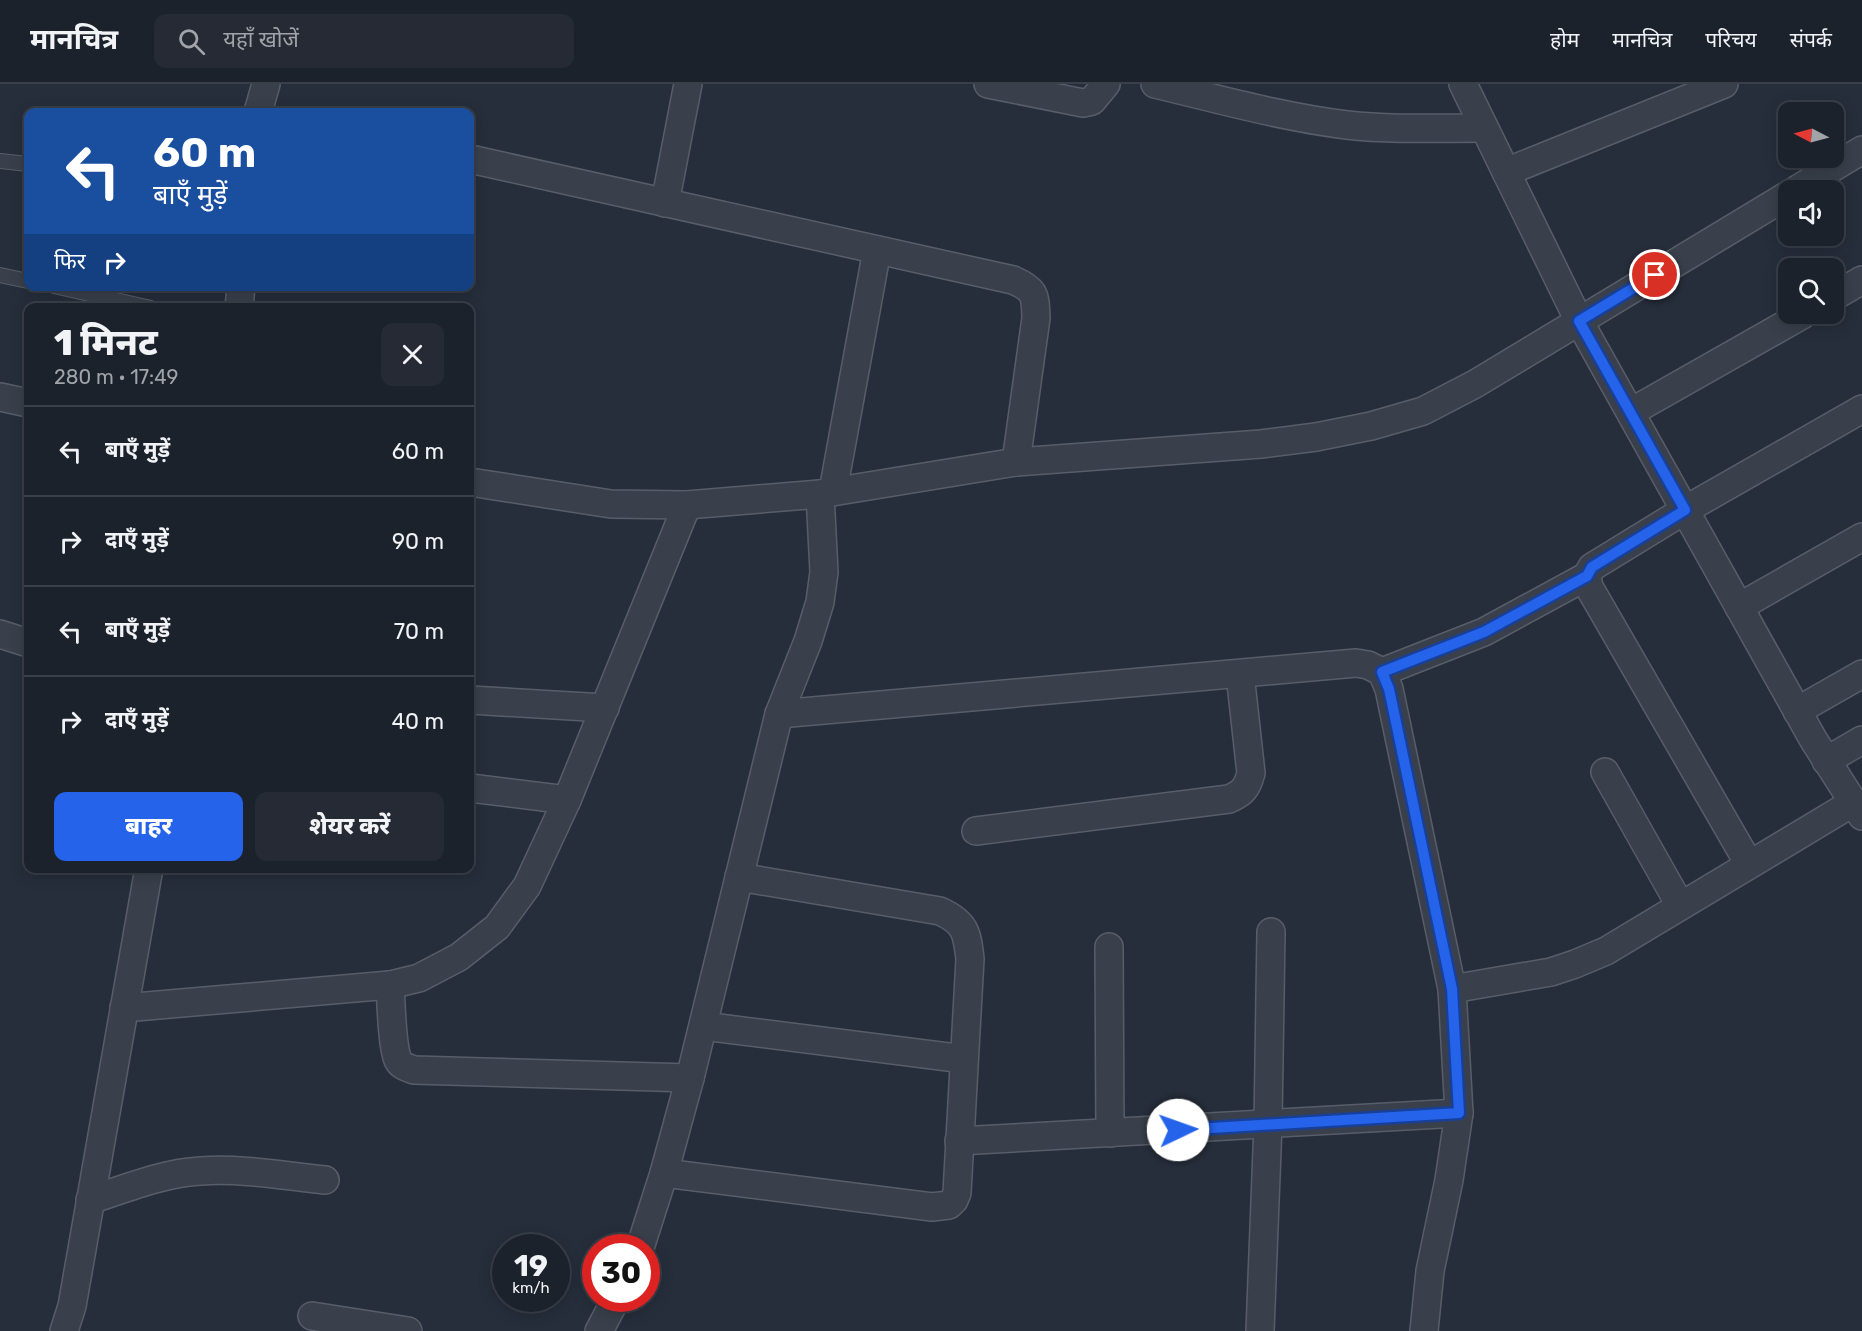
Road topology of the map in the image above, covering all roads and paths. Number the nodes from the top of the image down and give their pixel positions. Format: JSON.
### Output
{"nodes":[{"id":1,"x":266,"y":84,"type":"edge"},
{"id":2,"x":688,"y":84,"type":"edge"},
{"id":3,"x":988,"y":84,"type":"edge"},
{"id":4,"x":1106,"y":84,"type":"edge"},
{"id":5,"x":1155,"y":84,"type":"edge"},
{"id":6,"x":1463,"y":84,"type":"edge"},
{"id":7,"x":1724,"y":84,"type":"edge"},
{"id":8,"x":259,"y":108,"type":"edge"},
{"id":9,"x":1484,"y":128,"type":"junction"},
{"id":10,"x":1862,"y":150,"type":"edge"},
{"id":11,"x":474,"y":160,"type":"edge"},
{"id":12,"x":0,"y":161,"type":"edge"},
{"id":13,"x":24,"y":164,"type":"edge"},
{"id":14,"x":1506,"y":172,"type":"junction"},
{"id":15,"x":1812,"y":180,"type":"edge"},
{"id":16,"x":1778,"y":201,"type":"edge"},
{"id":17,"x":665,"y":203,"type":"junction"},
{"id":18,"x":877,"y":250,"type":"junction"},
{"id":19,"x":0,"y":275,"type":"edge"},
{"id":20,"x":24,"y":280,"type":"edge"},
{"id":21,"x":1862,"y":280,"type":"edge"},
{"id":22,"x":76,"y":291,"type":"edge"},
{"id":23,"x":1844,"y":291,"type":"edge"},
{"id":24,"x":129,"y":303,"type":"edge"},
{"id":25,"x":1579,"y":321,"type":"junction"},
{"id":26,"x":1786,"y":324,"type":"edge"},
{"id":27,"x":0,"y":397,"type":"edge"},
{"id":28,"x":24,"y":402,"type":"edge"},
{"id":29,"x":1862,"y":409,"type":"edge"},
{"id":30,"x":1630,"y":412,"type":"junction"},
{"id":31,"x":1016,"y":462,"type":"junction"},
{"id":32,"x":474,"y":483,"type":"edge"},
{"id":33,"x":827,"y":493,"type":"junction"},
{"id":34,"x":687,"y":505,"type":"junction"},
{"id":35,"x":1685,"y":510,"type":"junction"},
{"id":36,"x":1862,"y":537,"type":"edge"},
{"id":37,"x":1587,"y":576,"type":"junction"},
{"id":38,"x":1739,"y":607,"type":"junction"},
{"id":39,"x":0,"y":634,"type":"edge"},
{"id":40,"x":24,"y":642,"type":"edge"},
{"id":41,"x":1382,"y":672,"type":"junction"},
{"id":42,"x":1240,"y":674,"type":"junction"},
{"id":43,"x":1862,"y":674,"type":"edge"},
{"id":44,"x":474,"y":700,"type":"edge"},
{"id":45,"x":605,"y":708,"type":"junction"},
{"id":46,"x":1797,"y":711,"type":"junction"},
{"id":47,"x":779,"y":714,"type":"junction"},
{"id":48,"x":1862,"y":740,"type":"edge"},
{"id":49,"x":1826,"y":761,"type":"junction"},
{"id":50,"x":1605,"y":772,"type":"dead end"},
{"id":51,"x":474,"y":788,"type":"edge"},
{"id":52,"x":567,"y":800,"type":"junction"},
{"id":53,"x":1858,"y":809,"type":"edge"},
{"id":54,"x":976,"y":831,"type":"dead end"},
{"id":55,"x":1749,"y":864,"type":"junction"},
{"id":56,"x":148,"y":873,"type":"edge"},
{"id":57,"x":739,"y":877,"type":"junction"},
{"id":58,"x":1680,"y":905,"type":"junction"},
{"id":59,"x":1271,"y":932,"type":"dead end"},
{"id":60,"x":1109,"y":947,"type":"dead end"},
{"id":61,"x":390,"y":985,"type":"junction"},
{"id":62,"x":1452,"y":989,"type":"junction"},
{"id":63,"x":124,"y":1008,"type":"junction"},
{"id":64,"x":703,"y":1026,"type":"junction"},
{"id":65,"x":964,"y":1059,"type":"junction"},
{"id":66,"x":690,"y":1078,"type":"junction"},
{"id":67,"x":1459,"y":1113,"type":"junction"},
{"id":68,"x":1268,"y":1125,"type":"junction"},
{"id":69,"x":1110,"y":1133,"type":"junction"},
{"id":70,"x":960,"y":1141,"type":"junction"},
{"id":71,"x":664,"y":1173,"type":"junction"},
{"id":72,"x":325,"y":1180,"type":"dead end"},
{"id":73,"x":90,"y":1200,"type":"junction"},
{"id":74,"x":644,"y":1234,"type":"edge"},
{"id":75,"x":609,"y":1312,"type":"edge"},
{"id":76,"x":312,"y":1316,"type":"dead end"},
{"id":77,"x":64,"y":1331,"type":"edge"},
{"id":78,"x":408,"y":1331,"type":"edge"},
{"id":79,"x":599,"y":1331,"type":"edge"},
{"id":80,"x":1260,"y":1331,"type":"edge"},
{"id":81,"x":1424,"y":1331,"type":"edge"}],
"edges":[{"from":1,"to":8,"type":"street"},
{"from":2,"to":17,"type":"street"},
{"from":3,"to":4,"type":"street"},
{"from":5,"to":9,"type":"street"},
{"from":6,"to":9,"type":"street"},
{"from":7,"to":14,"type":"street"},
{"from":9,"to":14,"type":"street"},
{"from":10,"to":15,"type":"street"},
{"from":11,"to":17,"type":"street"},
{"from":12,"to":13,"type":"lane"},
{"from":14,"to":25,"type":"street"},
{"from":16,"to":25,"type":"street"},
{"from":17,"to":18,"type":"street"},
{"from":18,"to":31,"type":"street"},
{"from":18,"to":33,"type":"street"},
{"from":19,"to":20,"type":"lane"},
{"from":21,"to":23,"type":"street"},
{"from":22,"to":24,"type":"lane"},
{"from":25,"to":30,"type":"street"},
{"from":25,"to":31,"type":"street"},
{"from":26,"to":30,"type":"street"},
{"from":27,"to":28,"type":"street"},
{"from":29,"to":35,"type":"street"},
{"from":30,"to":35,"type":"street"},
{"from":31,"to":33,"type":"street"},
{"from":32,"to":34,"type":"street"},
{"from":33,"to":34,"type":"street"},
{"from":33,"to":47,"type":"street"},
{"from":34,"to":45,"type":"street"},
{"from":35,"to":37,"type":"street"},
{"from":35,"to":38,"type":"street"},
{"from":36,"to":38,"type":"street"},
{"from":37,"to":41,"type":"street"},
{"from":37,"to":55,"type":"street"},
{"from":38,"to":46,"type":"street"},
{"from":39,"to":40,"type":"street"},
{"from":41,"to":42,"type":"street"},
{"from":41,"to":62,"type":"street"},
{"from":42,"to":47,"type":"street"},
{"from":42,"to":54,"type":"street"},
{"from":43,"to":46,"type":"street"},
{"from":44,"to":45,"type":"street"},
{"from":45,"to":52,"type":"street"},
{"from":46,"to":49,"type":"street"},
{"from":47,"to":57,"type":"street"},
{"from":48,"to":49,"type":"street"},
{"from":49,"to":53,"type":"street"},
{"from":50,"to":58,"type":"street"},
{"from":51,"to":52,"type":"street"},
{"from":52,"to":61,"type":"street"},
{"from":53,"to":55,"type":"street"},
{"from":55,"to":58,"type":"street"},
{"from":56,"to":63,"type":"street"},
{"from":57,"to":64,"type":"street"},
{"from":57,"to":65,"type":"street"},
{"from":58,"to":62,"type":"street"},
{"from":59,"to":68,"type":"street"},
{"from":60,"to":69,"type":"street"},
{"from":61,"to":63,"type":"street"},
{"from":61,"to":66,"type":"street"},
{"from":62,"to":67,"type":"street"},
{"from":63,"to":73,"type":"street"},
{"from":64,"to":65,"type":"street"},
{"from":64,"to":66,"type":"street"},
{"from":65,"to":70,"type":"street"},
{"from":66,"to":71,"type":"street"},
{"from":67,"to":68,"type":"street"},
{"from":67,"to":81,"type":"street"},
{"from":68,"to":69,"type":"street"},
{"from":68,"to":80,"type":"street"},
{"from":69,"to":70,"type":"street"},
{"from":70,"to":71,"type":"street"},
{"from":71,"to":74,"type":"street"},
{"from":72,"to":73,"type":"street"},
{"from":73,"to":77,"type":"street"},
{"from":75,"to":79,"type":"street"},
{"from":76,"to":78,"type":"street"}]}
